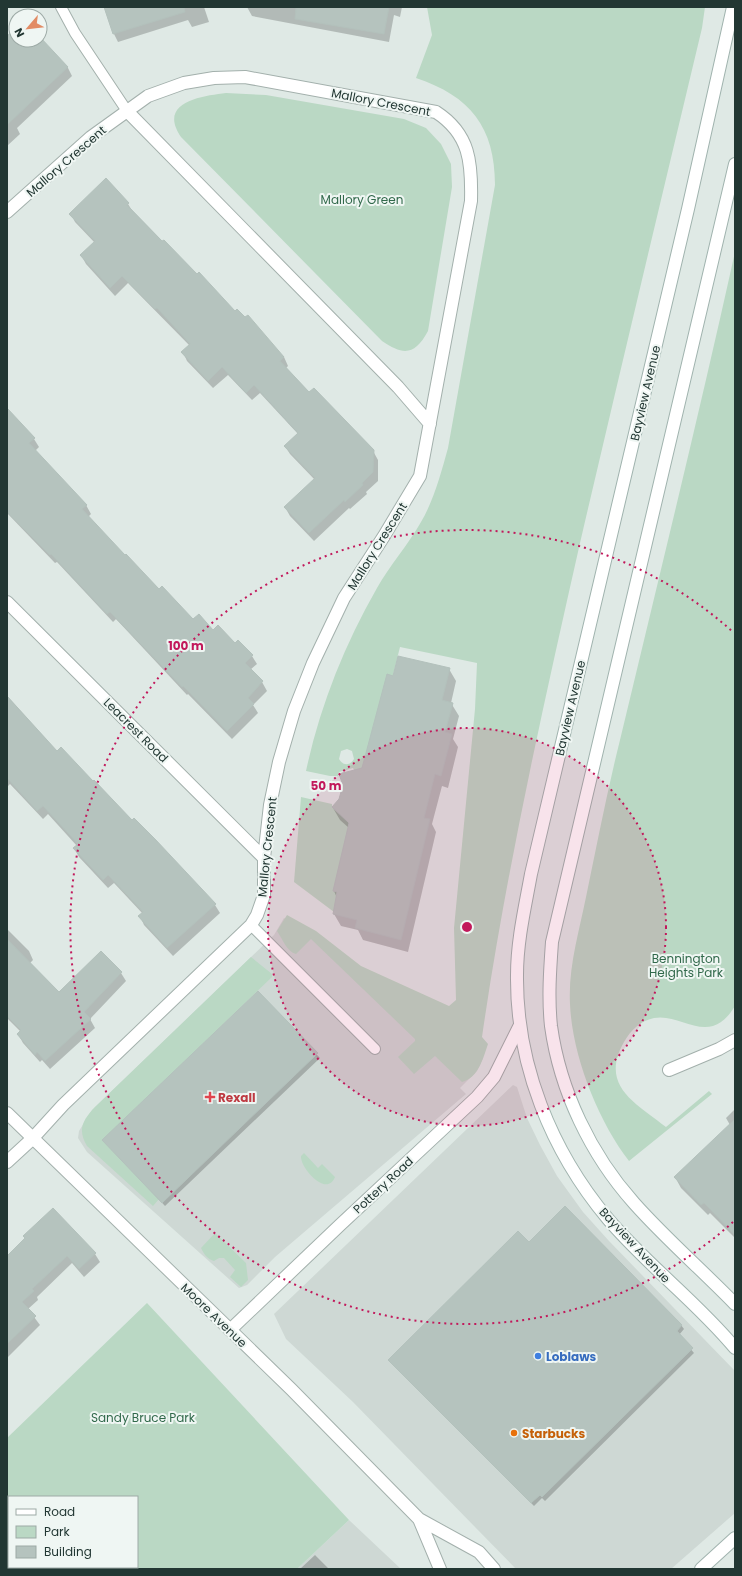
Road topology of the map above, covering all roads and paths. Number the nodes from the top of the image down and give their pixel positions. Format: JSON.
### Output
{"nodes":[{"id":1,"x":61,"y":7,"type":"edge"},
{"id":2,"x":733,"y":7,"type":"edge"},
{"id":3,"x":127,"y":110,"type":"junction"},
{"id":4,"x":735,"y":164,"type":"edge"},
{"id":5,"x":7,"y":212,"type":"edge"},
{"id":6,"x":430,"y":424,"type":"junction"},
{"id":7,"x":7,"y":602,"type":"edge"},
{"id":8,"x":264,"y":858,"type":"junction"},
{"id":9,"x":251,"y":925,"type":"junction"},
{"id":10,"x":519,"y":1027,"type":"junction"},
{"id":11,"x":735,"y":1040,"type":"edge"},
{"id":12,"x":375,"y":1049,"type":"dead end"},
{"id":13,"x":669,"y":1070,"type":"dead end"},
{"id":14,"x":7,"y":1113,"type":"edge"},
{"id":15,"x":32,"y":1139,"type":"junction"},
{"id":16,"x":7,"y":1162,"type":"edge"},
{"id":17,"x":735,"y":1304,"type":"edge"},
{"id":18,"x":230,"y":1330,"type":"junction"},
{"id":19,"x":735,"y":1348,"type":"edge"},
{"id":20,"x":419,"y":1519,"type":"junction"},
{"id":21,"x":735,"y":1538,"type":"edge"},
{"id":22,"x":440,"y":1569,"type":"edge"},
{"id":23,"x":494,"y":1569,"type":"edge"},
{"id":24,"x":701,"y":1569,"type":"edge"}],
"edges":[{"from":1,"to":3,"type":"lane"},
{"from":2,"to":10,"type":"street","name":"Bayview Avenue"},
{"from":3,"to":5,"type":"street","name":"Mallory Crescent"},
{"from":3,"to":6,"type":"street"},
{"from":3,"to":6,"type":"street","name":"Mallory Crescent"},
{"from":4,"to":17,"type":"street"},
{"from":6,"to":8,"type":"street","name":"Mallory Crescent"},
{"from":7,"to":8,"type":"street","name":"Leacrest Road"},
{"from":8,"to":9,"type":"street","name":"Mallory Crescent"},
{"from":9,"to":12,"type":"lane"},
{"from":9,"to":15,"type":"street","name":"Mallory Crescent"},
{"from":10,"to":18,"type":"street","name":"Pottery Road"},
{"from":10,"to":19,"type":"street","name":"Bayview Avenue"},
{"from":11,"to":13,"type":"street"},
{"from":14,"to":15,"type":"street","name":"Moore Avenue"},
{"from":15,"to":16,"type":"street","name":"Mallory Crescent"},
{"from":15,"to":18,"type":"street","name":"Moore Avenue"},
{"from":18,"to":20,"type":"street","name":"Moore Avenue"},
{"from":20,"to":22,"type":"street","name":"Moore Avenue"},
{"from":20,"to":23,"type":"street","name":"Moore Avenue"},
{"from":21,"to":24,"type":"street"}]}
